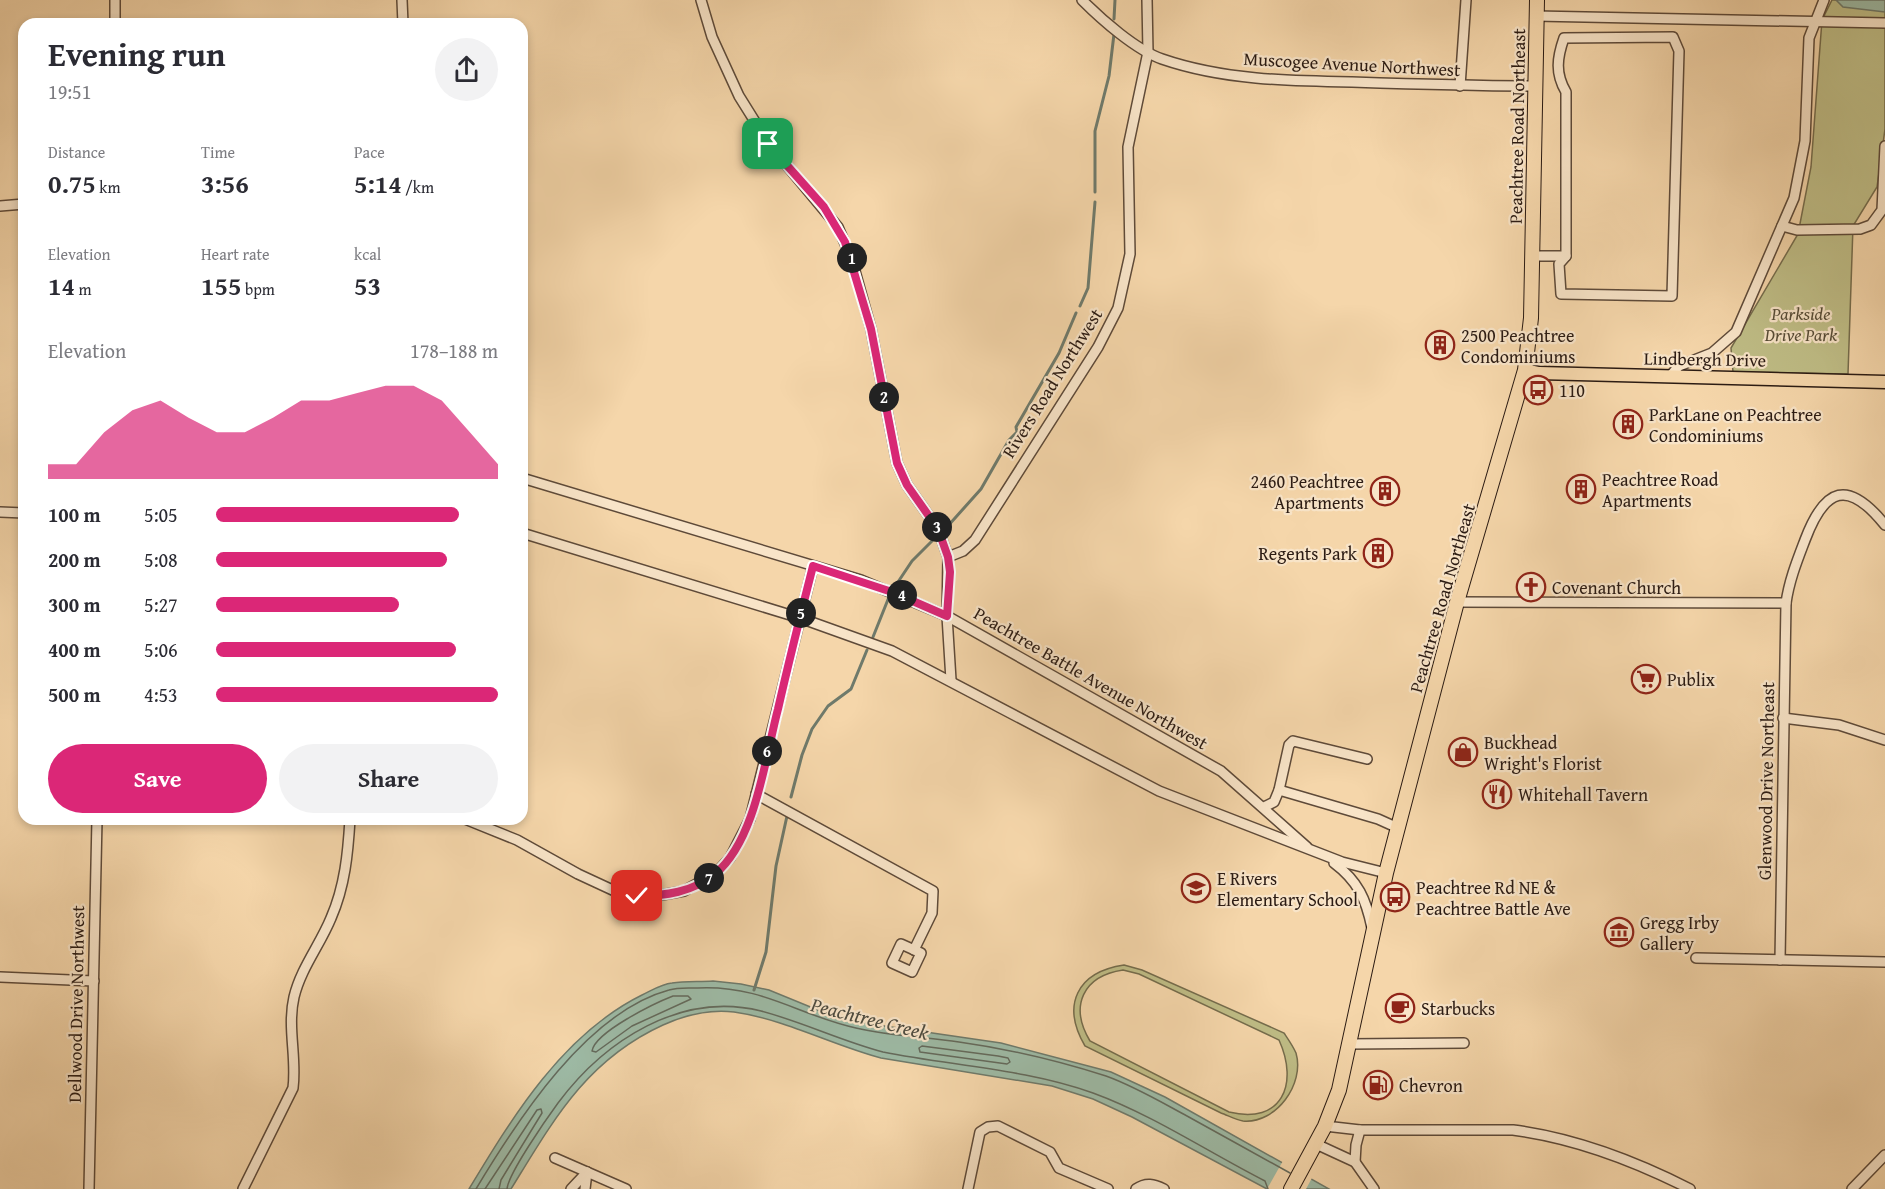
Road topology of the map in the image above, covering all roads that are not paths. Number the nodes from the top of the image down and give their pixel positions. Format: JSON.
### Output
{"nodes":[{"id":1,"x":115,"y":0,"type":"edge"},
{"id":2,"x":402,"y":0,"type":"edge"},
{"id":3,"x":701,"y":0,"type":"edge"},
{"id":4,"x":1082,"y":0,"type":"edge"},
{"id":5,"x":1147,"y":0,"type":"edge"},
{"id":6,"x":1466,"y":0,"type":"edge"},
{"id":7,"x":1537,"y":0,"type":"edge"},
{"id":8,"x":1824,"y":0,"type":"edge"},
{"id":9,"x":1536,"y":16,"type":"junction"},
{"id":10,"x":115,"y":18,"type":"edge"},
{"id":11,"x":403,"y":18,"type":"edge"},
{"id":12,"x":1640,"y":18,"type":"junction"},
{"id":13,"x":1661,"y":18,"type":"junction"},
{"id":14,"x":1813,"y":22,"type":"junction"},
{"id":15,"x":1885,"y":23,"type":"edge"},
{"id":16,"x":1636,"y":38,"type":"junction"},
{"id":17,"x":1659,"y":38,"type":"junction"},
{"id":18,"x":1148,"y":52,"type":"junction"},
{"id":19,"x":1460,"y":86,"type":"junction"},
{"id":20,"x":1534,"y":86,"type":"junction"},
{"id":21,"x":1885,"y":146,"type":"edge"},
{"id":22,"x":18,"y":204,"type":"edge"},
{"id":23,"x":0,"y":206,"type":"edge"},
{"id":24,"x":1782,"y":226,"type":"junction"},
{"id":25,"x":1532,"y":256,"type":"junction"},
{"id":26,"x":1566,"y":256,"type":"junction"},
{"id":27,"x":1525,"y":370,"type":"junction"},
{"id":28,"x":1670,"y":376,"type":"junction"},
{"id":29,"x":1885,"y":382,"type":"edge"},
{"id":30,"x":528,"y":480,"type":"edge"},
{"id":31,"x":0,"y":512,"type":"edge"},
{"id":32,"x":18,"y":513,"type":"edge"},
{"id":33,"x":1885,"y":525,"type":"edge"},
{"id":34,"x":528,"y":535,"type":"edge"},
{"id":35,"x":948,"y":557,"type":"junction"},
{"id":36,"x":813,"y":566,"type":"junction"},
{"id":37,"x":1457,"y":602,"type":"junction"},
{"id":38,"x":1786,"y":603,"type":"junction"},
{"id":39,"x":947,"y":616,"type":"junction"},
{"id":40,"x":800,"y":618,"type":"junction"},
{"id":41,"x":951,"y":680,"type":"junction"},
{"id":42,"x":1784,"y":718,"type":"junction"},
{"id":43,"x":1885,"y":740,"type":"edge"},
{"id":44,"x":1366,"y":759,"type":"dead end"},
{"id":45,"x":1279,"y":790,"type":"junction"},
{"id":46,"x":756,"y":794,"type":"junction"},
{"id":47,"x":1264,"y":807,"type":"junction"},
{"id":48,"x":97,"y":825,"type":"edge"},
{"id":49,"x":349,"y":825,"type":"edge"},
{"id":50,"x":480,"y":825,"type":"edge"},
{"id":51,"x":1398,"y":828,"type":"junction"},
{"id":52,"x":1311,"y":851,"type":"junction"},
{"id":53,"x":1325,"y":856,"type":"junction"},
{"id":54,"x":1386,"y":873,"type":"junction"},
{"id":55,"x":1373,"y":935,"type":"junction"},
{"id":56,"x":914,"y":950,"type":"dead end"},
{"id":57,"x":1696,"y":958,"type":"dead end"},
{"id":58,"x":1780,"y":960,"type":"junction"},
{"id":59,"x":1885,"y":962,"type":"edge"},
{"id":60,"x":0,"y":977,"type":"edge"},
{"id":61,"x":94,"y":981,"type":"junction"},
{"id":62,"x":1464,"y":1043,"type":"dead end"},
{"id":63,"x":1349,"y":1044,"type":"junction"},
{"id":64,"x":1325,"y":1126,"type":"junction"},
{"id":65,"x":1360,"y":1130,"type":"junction"},
{"id":66,"x":1316,"y":1144,"type":"junction"},
{"id":67,"x":1885,"y":1155,"type":"edge"},
{"id":68,"x":555,"y":1158,"type":"dead end"},
{"id":69,"x":1355,"y":1162,"type":"junction"},
{"id":70,"x":587,"y":1172,"type":"junction"},
{"id":71,"x":89,"y":1189,"type":"edge"},
{"id":72,"x":243,"y":1189,"type":"edge"},
{"id":73,"x":571,"y":1189,"type":"edge"},
{"id":74,"x":585,"y":1189,"type":"edge"},
{"id":75,"x":626,"y":1189,"type":"edge"},
{"id":76,"x":968,"y":1189,"type":"edge"},
{"id":77,"x":1108,"y":1189,"type":"edge"},
{"id":78,"x":1136,"y":1189,"type":"edge"},
{"id":79,"x":1164,"y":1189,"type":"edge"},
{"id":80,"x":1291,"y":1189,"type":"edge"},
{"id":81,"x":1374,"y":1189,"type":"edge"},
{"id":82,"x":1690,"y":1189,"type":"edge"},
{"id":83,"x":1852,"y":1189,"type":"edge"}],
"edges":[{"from":1,"to":10,"type":"street"},
{"from":2,"to":11,"type":"street"},
{"from":3,"to":35,"type":"street"},
{"from":4,"to":18,"type":"street","name":"Muscogee Avenue Northwest"},
{"from":5,"to":18,"type":"street","name":"Rivers Road Northwest"},
{"from":6,"to":19,"type":"street"},
{"from":7,"to":9,"type":"highway","name":"Peachtree Road Northeast"},
{"from":8,"to":14,"type":"street"},
{"from":9,"to":12,"type":"street"},
{"from":9,"to":20,"type":"highway","name":"Peachtree Road Northeast"},
{"from":12,"to":13,"type":"street"},
{"from":12,"to":16,"type":"street"},
{"from":13,"to":14,"type":"street"},
{"from":13,"to":17,"type":"street"},
{"from":14,"to":15,"type":"street"},
{"from":14,"to":24,"type":"street"},
{"from":16,"to":17,"type":"street"},
{"from":16,"to":26,"type":"street"},
{"from":17,"to":26,"type":"street"},
{"from":18,"to":19,"type":"street","name":"Muscogee Avenue Northwest"},
{"from":18,"to":35,"type":"street","name":"Rivers Road Northwest"},
{"from":19,"to":20,"type":"street","name":"Muscogee Avenue Northwest"},
{"from":20,"to":25,"type":"highway","name":"Peachtree Road Northeast"},
{"from":21,"to":24,"type":"street"},
{"from":22,"to":23,"type":"street"},
{"from":24,"to":28,"type":"street"},
{"from":25,"to":26,"type":"street"},
{"from":25,"to":27,"type":"highway","name":"Peachtree Road Northeast"},
{"from":27,"to":28,"type":"main road","name":"Lindbergh Drive"},
{"from":27,"to":37,"type":"highway","name":"Peachtree Road Northeast"},
{"from":28,"to":29,"type":"main road","name":"Lindbergh Drive"},
{"from":30,"to":36,"type":"street","name":"Peachtree Battle Avenue Northwest"},
{"from":31,"to":32,"type":"street"},
{"from":33,"to":38,"type":"street","name":"Glenwood Drive Northeast"},
{"from":34,"to":40,"type":"street","name":"Peachtree Battle Avenue Northwest"},
{"from":35,"to":39,"type":"street"},
{"from":36,"to":39,"type":"street","name":"Peachtree Battle Avenue Northwest"},
{"from":36,"to":40,"type":"street"},
{"from":37,"to":38,"type":"street"},
{"from":37,"to":51,"type":"highway","name":"Peachtree Road Northeast"},
{"from":38,"to":42,"type":"street","name":"Glenwood Drive Northeast"},
{"from":39,"to":41,"type":"street"},
{"from":39,"to":47,"type":"street","name":"Peachtree Battle Avenue Northwest"},
{"from":40,"to":41,"type":"street","name":"Peachtree Battle Avenue Northwest"},
{"from":40,"to":46,"type":"street"},
{"from":41,"to":52,"type":"street","name":"Peachtree Battle Avenue Northwest"},
{"from":42,"to":43,"type":"street"},
{"from":42,"to":58,"type":"street","name":"Glenwood Drive Northeast"},
{"from":44,"to":45,"type":"street"},
{"from":45,"to":47,"type":"street"},
{"from":45,"to":51,"type":"street"},
{"from":46,"to":50,"type":"street"},
{"from":46,"to":56,"type":"street"},
{"from":47,"to":52,"type":"street","name":"Peachtree Battle Avenue Northwest"},
{"from":48,"to":61,"type":"street","name":"Dellwood Drive Northwest"},
{"from":49,"to":72,"type":"street"},
{"from":51,"to":54,"type":"highway","name":"Peachtree Road Northeast"},
{"from":52,"to":53,"type":"street","name":"Peachtree Battle Avenue Northwest"},
{"from":53,"to":54,"type":"street","name":"Peachtree Battle Avenue Northwest"},
{"from":53,"to":55,"type":"street","name":"Peachtree Battle Avenue Northwest"},
{"from":54,"to":55,"type":"highway","name":"Peachtree Road Northeast"},
{"from":55,"to":63,"type":"highway","name":"Peachtree Road Northeast"},
{"from":57,"to":58,"type":"street"},
{"from":58,"to":59,"type":"street"},
{"from":60,"to":61,"type":"street"},
{"from":61,"to":71,"type":"street","name":"Dellwood Drive Northwest"},
{"from":62,"to":63,"type":"street"},
{"from":63,"to":64,"type":"highway","name":"Peachtree Road Northeast"},
{"from":64,"to":65,"type":"street"},
{"from":64,"to":66,"type":"highway","name":"Peachtree Road Northeast"},
{"from":65,"to":69,"type":"street"},
{"from":65,"to":82,"type":"street"},
{"from":66,"to":69,"type":"street"},
{"from":66,"to":80,"type":"highway","name":"Peachtree Road Northeast"},
{"from":67,"to":83,"type":"street"},
{"from":68,"to":70,"type":"street"},
{"from":69,"to":81,"type":"street"},
{"from":70,"to":73,"type":"street"},
{"from":70,"to":74,"type":"street"},
{"from":70,"to":75,"type":"street"},
{"from":76,"to":77,"type":"street"},
{"from":78,"to":79,"type":"street"}]}
